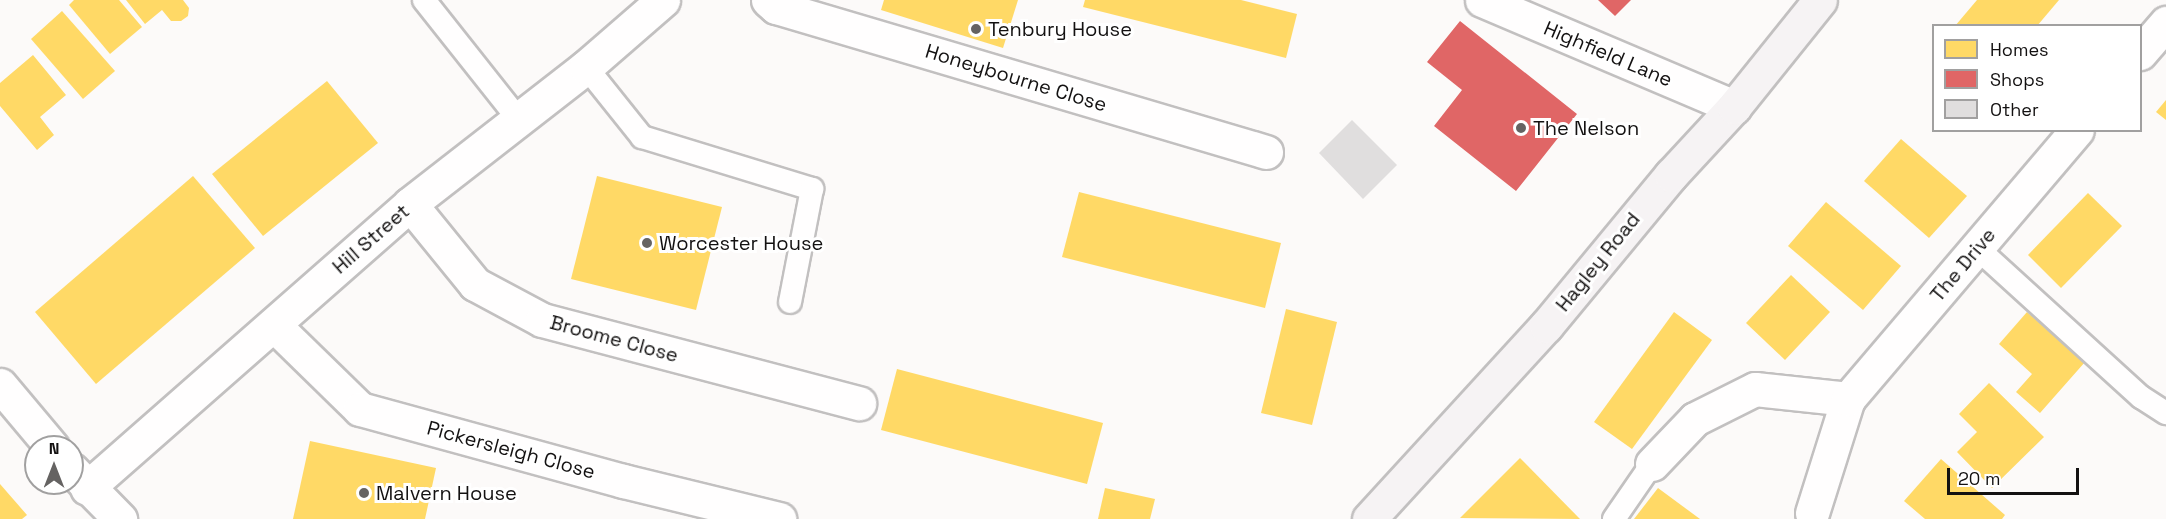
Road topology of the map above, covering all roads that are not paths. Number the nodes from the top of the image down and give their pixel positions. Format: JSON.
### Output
{"nodes":[{"id":1,"x":424,"y":0,"type":"edge"},
{"id":2,"x":663,"y":0,"type":"edge"},
{"id":3,"x":768,"y":0,"type":"edge"},
{"id":4,"x":1482,"y":0,"type":"edge"},
{"id":5,"x":1820,"y":0,"type":"edge"},
{"id":6,"x":2166,"y":23,"type":"edge"},
{"id":7,"x":2142,"y":51,"type":"edge"},
{"id":8,"x":586,"y":67,"type":"junction"},
{"id":9,"x":1734,"y":107,"type":"junction"},
{"id":10,"x":519,"y":120,"type":"junction"},
{"id":11,"x":2075,"y":132,"type":"edge"},
{"id":12,"x":1266,"y":152,"type":"dead end"},
{"id":13,"x":410,"y":204,"type":"junction"},
{"id":14,"x":1977,"y":248,"type":"junction"},
{"id":15,"x":790,"y":302,"type":"dead end"},
{"id":16,"x":274,"y":325,"type":"junction"},
{"id":17,"x":0,"y":385,"type":"edge"},
{"id":18,"x":1848,"y":399,"type":"junction"},
{"id":19,"x":859,"y":403,"type":"dead end"},
{"id":20,"x":2166,"y":413,"type":"edge"},
{"id":21,"x":42,"y":435,"type":"edge"},
{"id":22,"x":1652,"y":464,"type":"joint"},
{"id":23,"x":84,"y":476,"type":"edge"},
{"id":24,"x":84,"y":483,"type":"edge"},
{"id":25,"x":1812,"y":513,"type":"dead end"},
{"id":26,"x":120,"y":519,"type":"edge"},
{"id":27,"x":779,"y":519,"type":"edge"},
{"id":28,"x":1369,"y":519,"type":"edge"},
{"id":29,"x":1614,"y":519,"type":"edge"}],
"edges":[{"from":1,"to":10,"type":"lane"},
{"from":2,"to":8,"type":"street","name":"Hill Street"},
{"from":3,"to":12,"type":"street","name":"Honeybourne Close"},
{"from":4,"to":9,"type":"street","name":"Highfield Lane"},
{"from":5,"to":9,"type":"main road","name":"Hagley Road"},
{"from":6,"to":7,"type":"street"},
{"from":8,"to":10,"type":"street","name":"Hill Street"},
{"from":8,"to":15,"type":"lane"},
{"from":9,"to":28,"type":"main road","name":"Hagley Road"},
{"from":10,"to":13,"type":"street","name":"Hill Street"},
{"from":11,"to":14,"type":"street","name":"The Drive"},
{"from":13,"to":16,"type":"street","name":"Hill Street"},
{"from":13,"to":19,"type":"street","name":"Broome Close"},
{"from":14,"to":18,"type":"street","name":"The Drive"},
{"from":14,"to":20,"type":"lane"},
{"from":16,"to":23,"type":"street","name":"Hill Street"},
{"from":16,"to":27,"type":"street","name":"Pickersleigh Close"},
{"from":17,"to":21,"type":"street"},
{"from":18,"to":22,"type":"street"},
{"from":18,"to":25,"type":"street","name":"The Drive"},
{"from":22,"to":29,"type":"lane"},
{"from":24,"to":26,"type":"street"}]}
